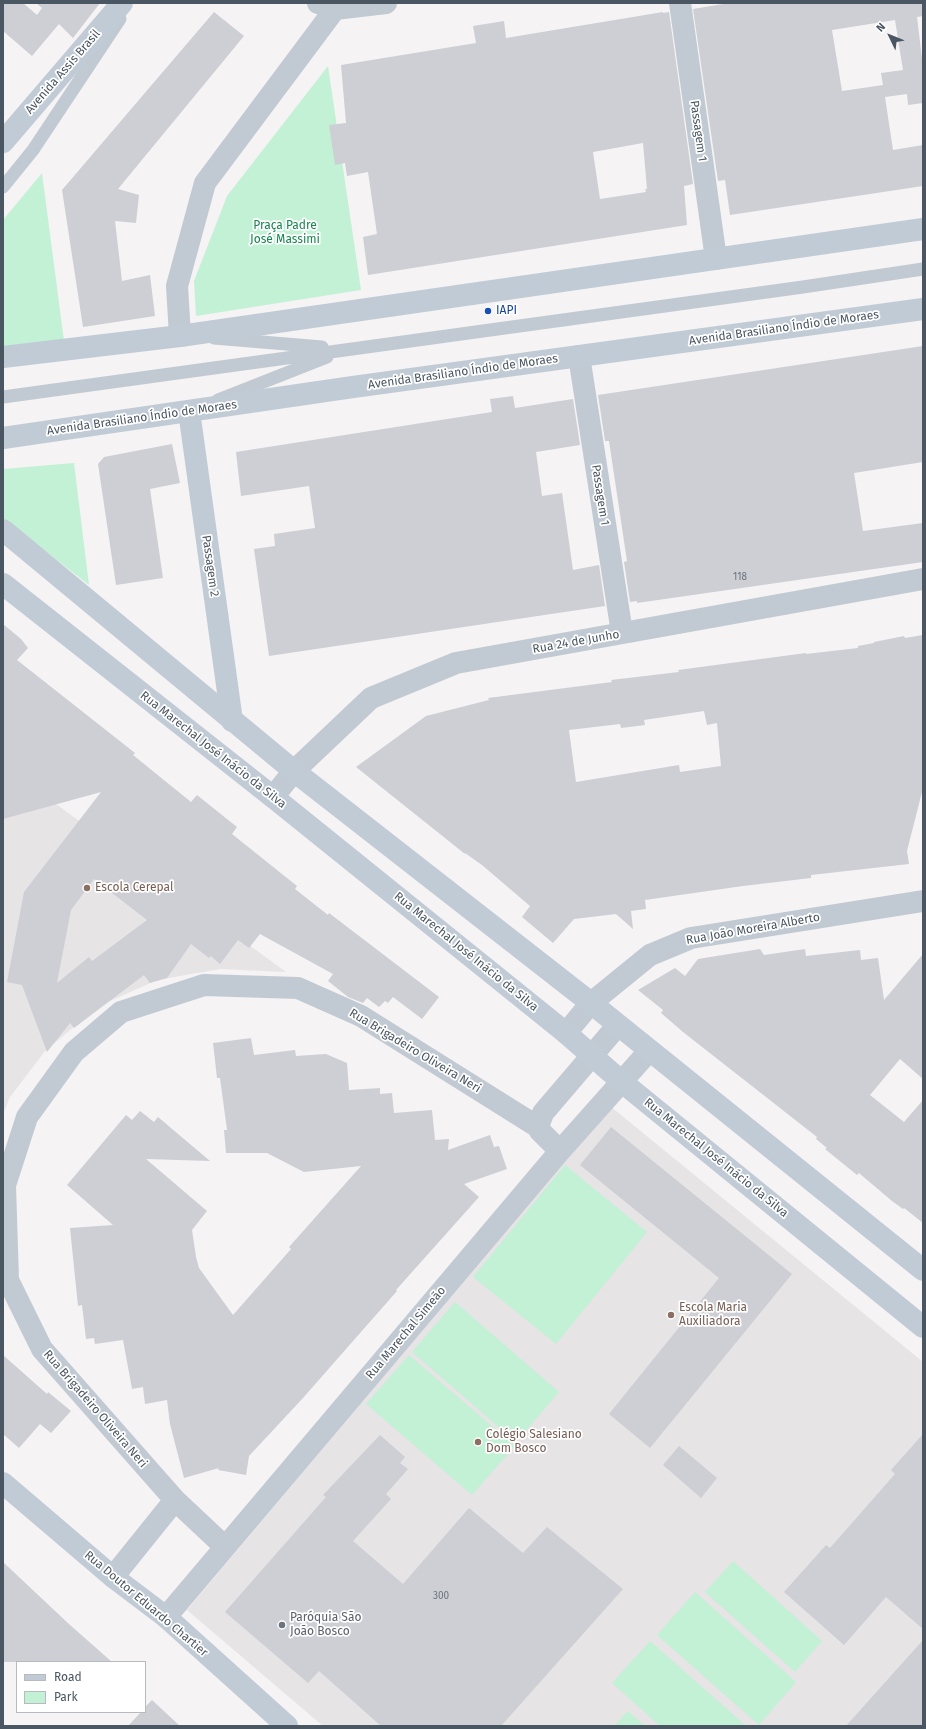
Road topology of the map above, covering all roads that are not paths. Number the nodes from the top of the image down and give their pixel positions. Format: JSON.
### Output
{"nodes":[{"id":1,"x":122,"y":3,"type":"edge"},
{"id":2,"x":131,"y":3,"type":"edge"},
{"id":3,"x":386,"y":3,"type":"edge"},
{"id":4,"x":680,"y":3,"type":"edge"},
{"id":5,"x":327,"y":6,"type":"edge"},
{"id":6,"x":3,"y":142,"type":"edge"},
{"id":7,"x":3,"y":187,"type":"edge"},
{"id":8,"x":923,"y":229,"type":"edge"},
{"id":9,"x":716,"y":259,"type":"junction"},
{"id":10,"x":923,"y":269,"type":"edge"},
{"id":11,"x":923,"y":309,"type":"edge"},
{"id":12,"x":180,"y":336,"type":"junction"},
{"id":13,"x":347,"y":349,"type":"junction"},
{"id":14,"x":579,"y":356,"type":"junction"},
{"id":15,"x":3,"y":357,"type":"edge"},
{"id":16,"x":3,"y":397,"type":"edge"},
{"id":17,"x":189,"y":411,"type":"junction"},
{"id":18,"x":3,"y":438,"type":"edge"},
{"id":19,"x":3,"y":530,"type":"edge"},
{"id":20,"x":923,"y":579,"type":"edge"},
{"id":21,"x":3,"y":584,"type":"edge"},
{"id":22,"x":622,"y":633,"type":"junction"},
{"id":23,"x":232,"y":721,"type":"junction"},
{"id":24,"x":294,"y":771,"type":"junction"},
{"id":25,"x":273,"y":797,"type":"junction"},
{"id":26,"x":923,"y":901,"type":"edge"},
{"id":27,"x":591,"y":1003,"type":"junction"},
{"id":28,"x":618,"y":1025,"type":"junction"},
{"id":29,"x":566,"y":1033,"type":"junction"},
{"id":30,"x":649,"y":1051,"type":"junction"},
{"id":31,"x":592,"y":1056,"type":"junction"},
{"id":32,"x":622,"y":1082,"type":"junction"},
{"id":33,"x":538,"y":1127,"type":"junction"},
{"id":34,"x":560,"y":1151,"type":"junction"},
{"id":35,"x":923,"y":1270,"type":"edge"},
{"id":36,"x":923,"y":1327,"type":"edge"},
{"id":37,"x":3,"y":1483,"type":"edge"},
{"id":38,"x":175,"y":1500,"type":"junction"},
{"id":39,"x":224,"y":1546,"type":"junction"},
{"id":40,"x":112,"y":1577,"type":"junction"},
{"id":41,"x":166,"y":1618,"type":"junction"},
{"id":42,"x":287,"y":1726,"type":"edge"}],
"edges":[{"from":1,"to":6,"type":"main road","name":"Avenida Assis Brasil"},
{"from":2,"to":7,"type":"lane"},
{"from":3,"to":5,"type":"street"},
{"from":4,"to":9,"type":"street","name":"Passagem 1"},
{"from":5,"to":12,"type":"street"},
{"from":8,"to":9,"type":"main road"},
{"from":9,"to":12,"type":"main road"},
{"from":10,"to":13,"type":"lane"},
{"from":11,"to":14,"type":"main road","name":"Avenida Brasiliano Índio de Moraes"},
{"from":12,"to":13,"type":"lane"},
{"from":12,"to":15,"type":"main road"},
{"from":13,"to":16,"type":"lane"},
{"from":13,"to":17,"type":"lane"},
{"from":14,"to":17,"type":"main road","name":"Avenida Brasiliano Índio de Moraes"},
{"from":14,"to":22,"type":"street","name":"Passagem 1"},
{"from":17,"to":18,"type":"main road","name":"Avenida Brasiliano Índio de Moraes"},
{"from":17,"to":23,"type":"main road","name":"Passagem 2"},
{"from":19,"to":23,"type":"main road"},
{"from":20,"to":22,"type":"street","name":"Rua 24 de Junho"},
{"from":21,"to":25,"type":"main road","name":"Rua Marechal José Inácio da Silva"},
{"from":22,"to":24,"type":"street","name":"Rua 24 de Junho"},
{"from":23,"to":24,"type":"main road"},
{"from":24,"to":25,"type":"street","name":"Rua 24 de Junho"},
{"from":24,"to":27,"type":"main road"},
{"from":25,"to":29,"type":"main road","name":"Rua Marechal José Inácio da Silva"},
{"from":26,"to":27,"type":"street","name":"Rua João Moreira Alberto"},
{"from":27,"to":28,"type":"main road"},
{"from":27,"to":29,"type":"street","name":"Rua João Moreira Alberto"},
{"from":28,"to":30,"type":"main road"},
{"from":28,"to":31,"type":"street"},
{"from":29,"to":31,"type":"main road","name":"Rua Marechal José Inácio da Silva"},
{"from":30,"to":32,"type":"street","name":"Rua Marechal Simeão"},
{"from":30,"to":35,"type":"main road"},
{"from":31,"to":32,"type":"main road","name":"Rua Marechal José Inácio da Silva"},
{"from":31,"to":33,"type":"street"},
{"from":32,"to":34,"type":"street","name":"Rua Marechal Simeão"},
{"from":32,"to":36,"type":"main road","name":"Rua Marechal José Inácio da Silva"},
{"from":33,"to":34,"type":"street","name":"Rua Brigadeiro Oliveira Neri"},
{"from":33,"to":38,"type":"street","name":"Rua Brigadeiro Oliveira Neri"},
{"from":34,"to":39,"type":"street","name":"Rua Marechal Simeão"},
{"from":37,"to":40,"type":"main road","name":"Rua Doutor Eduardo Chartier"},
{"from":38,"to":39,"type":"street","name":"Rua Brigadeiro Oliveira Neri"},
{"from":38,"to":40,"type":"street"},
{"from":39,"to":41,"type":"street","name":"Rua Marechal Simeão"},
{"from":40,"to":41,"type":"main road","name":"Rua Doutor Eduardo Chartier"},
{"from":41,"to":42,"type":"main road","name":"Rua Doutor Eduardo Chartier"}]}
